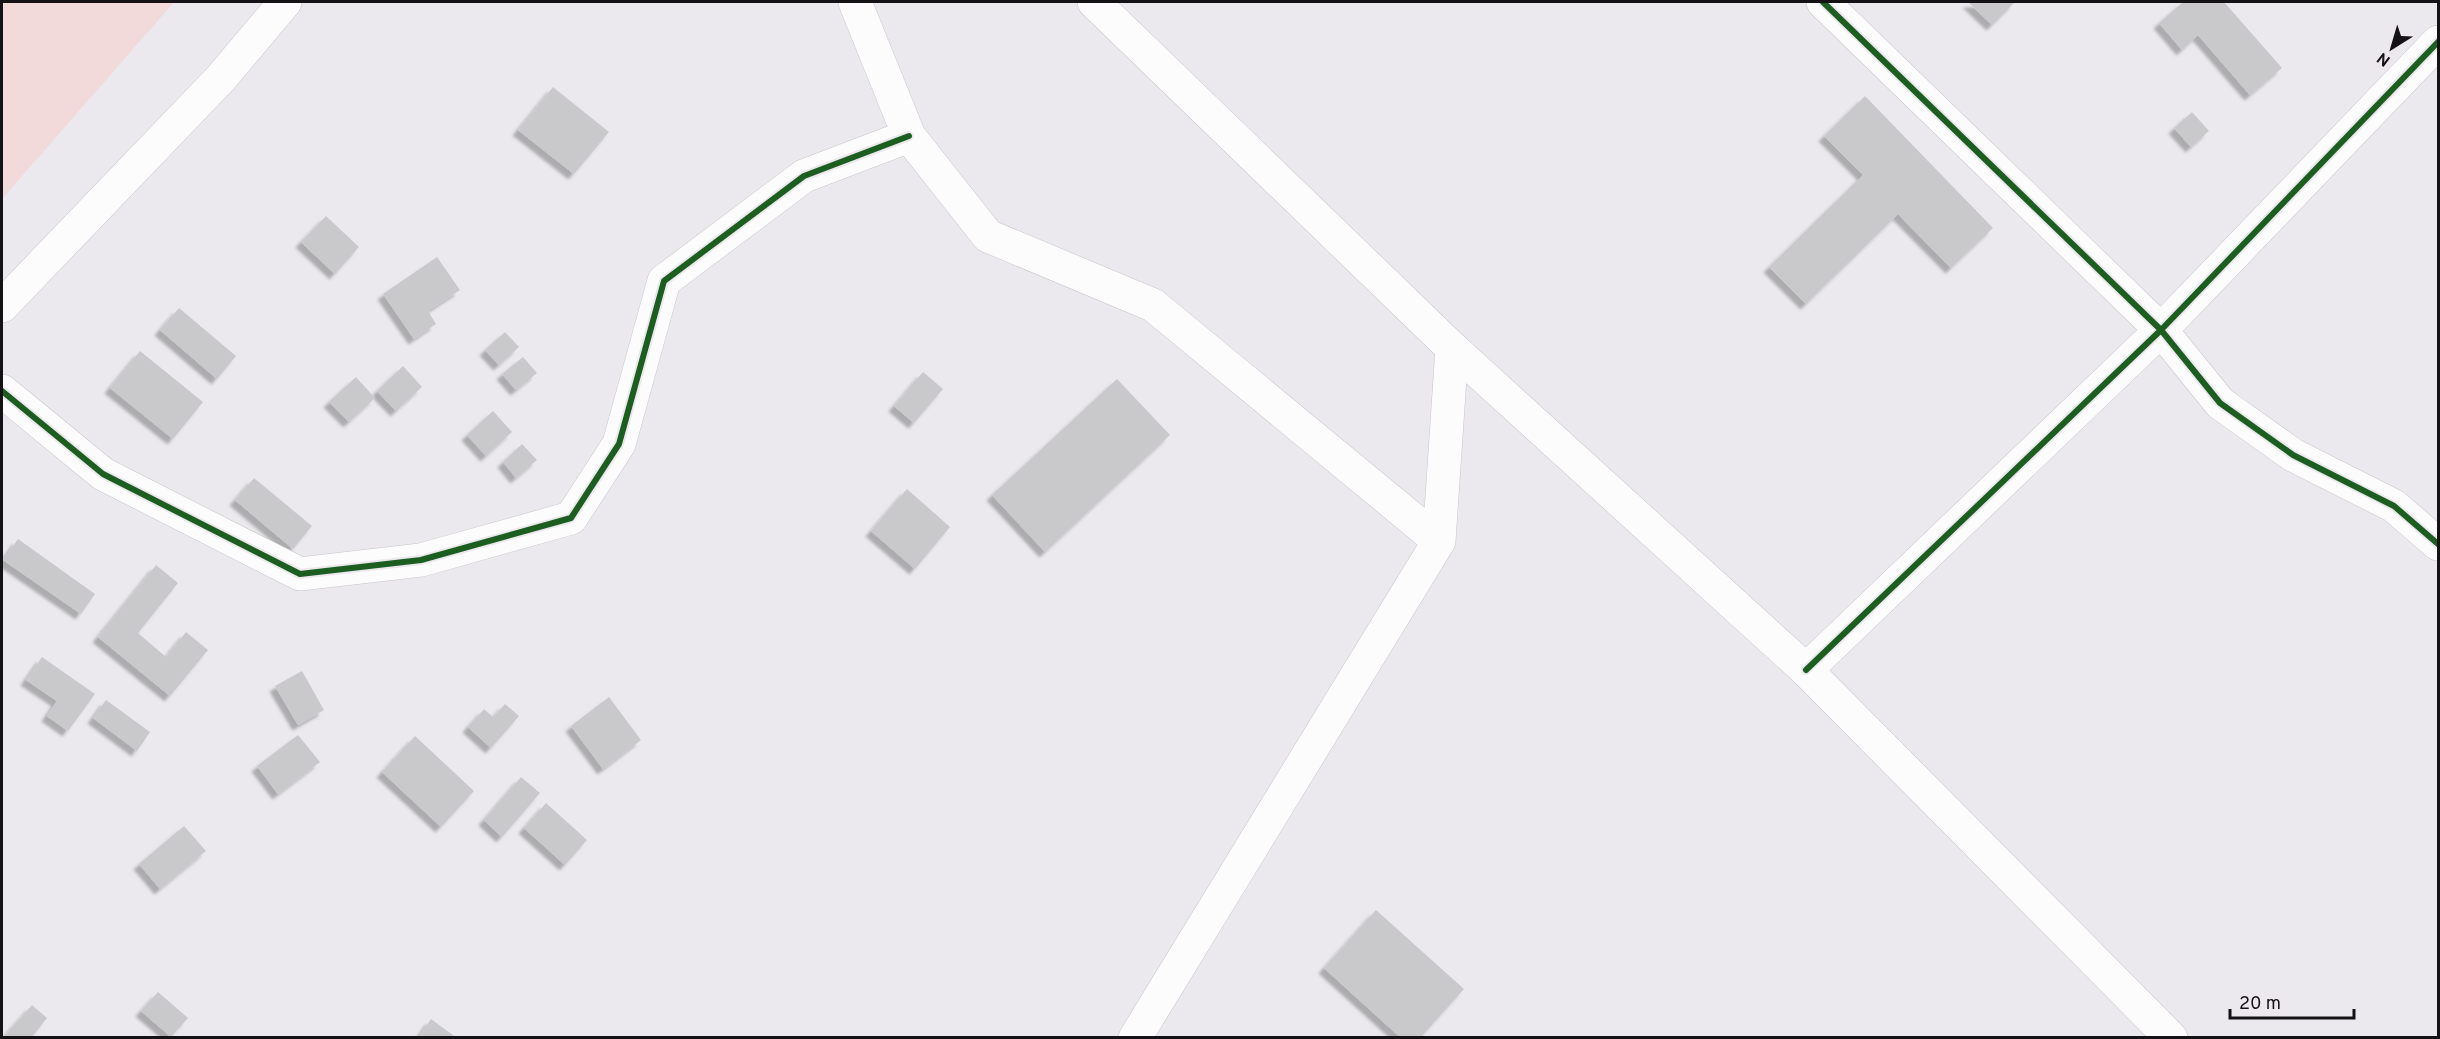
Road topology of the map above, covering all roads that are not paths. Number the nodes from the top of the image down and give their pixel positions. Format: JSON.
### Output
{"nodes":[{"id":1,"x":285,"y":2,"type":"edge"},
{"id":2,"x":855,"y":2,"type":"edge"},
{"id":3,"x":1094,"y":2,"type":"edge"},
{"id":4,"x":1823,"y":2,"type":"edge"},
{"id":5,"x":2439,"y":42,"type":"edge"},
{"id":6,"x":909,"y":136,"type":"junction"},
{"id":7,"x":2,"y":306,"type":"edge"},
{"id":8,"x":2161,"y":330,"type":"junction"},
{"id":9,"x":1452,"y":348,"type":"junction"},
{"id":10,"x":2,"y":391,"type":"edge"},
{"id":11,"x":1439,"y":541,"type":"junction"},
{"id":12,"x":2439,"y":544,"type":"edge"},
{"id":13,"x":1806,"y":670,"type":"junction"},
{"id":14,"x":1135,"y":1038,"type":"edge"},
{"id":15,"x":2171,"y":1038,"type":"edge"}],
"edges":[{"from":1,"to":7,"type":"main road"},
{"from":2,"to":6,"type":"main road"},
{"from":3,"to":9,"type":"main road"},
{"from":4,"to":8,"type":"main road"},
{"from":5,"to":8,"type":"main road"},
{"from":6,"to":10,"type":"main road"},
{"from":6,"to":11,"type":"main road"},
{"from":8,"to":12,"type":"main road"},
{"from":8,"to":13,"type":"main road"},
{"from":9,"to":11,"type":"main road"},
{"from":9,"to":13,"type":"main road"},
{"from":11,"to":14,"type":"main road"},
{"from":13,"to":15,"type":"main road"}]}
